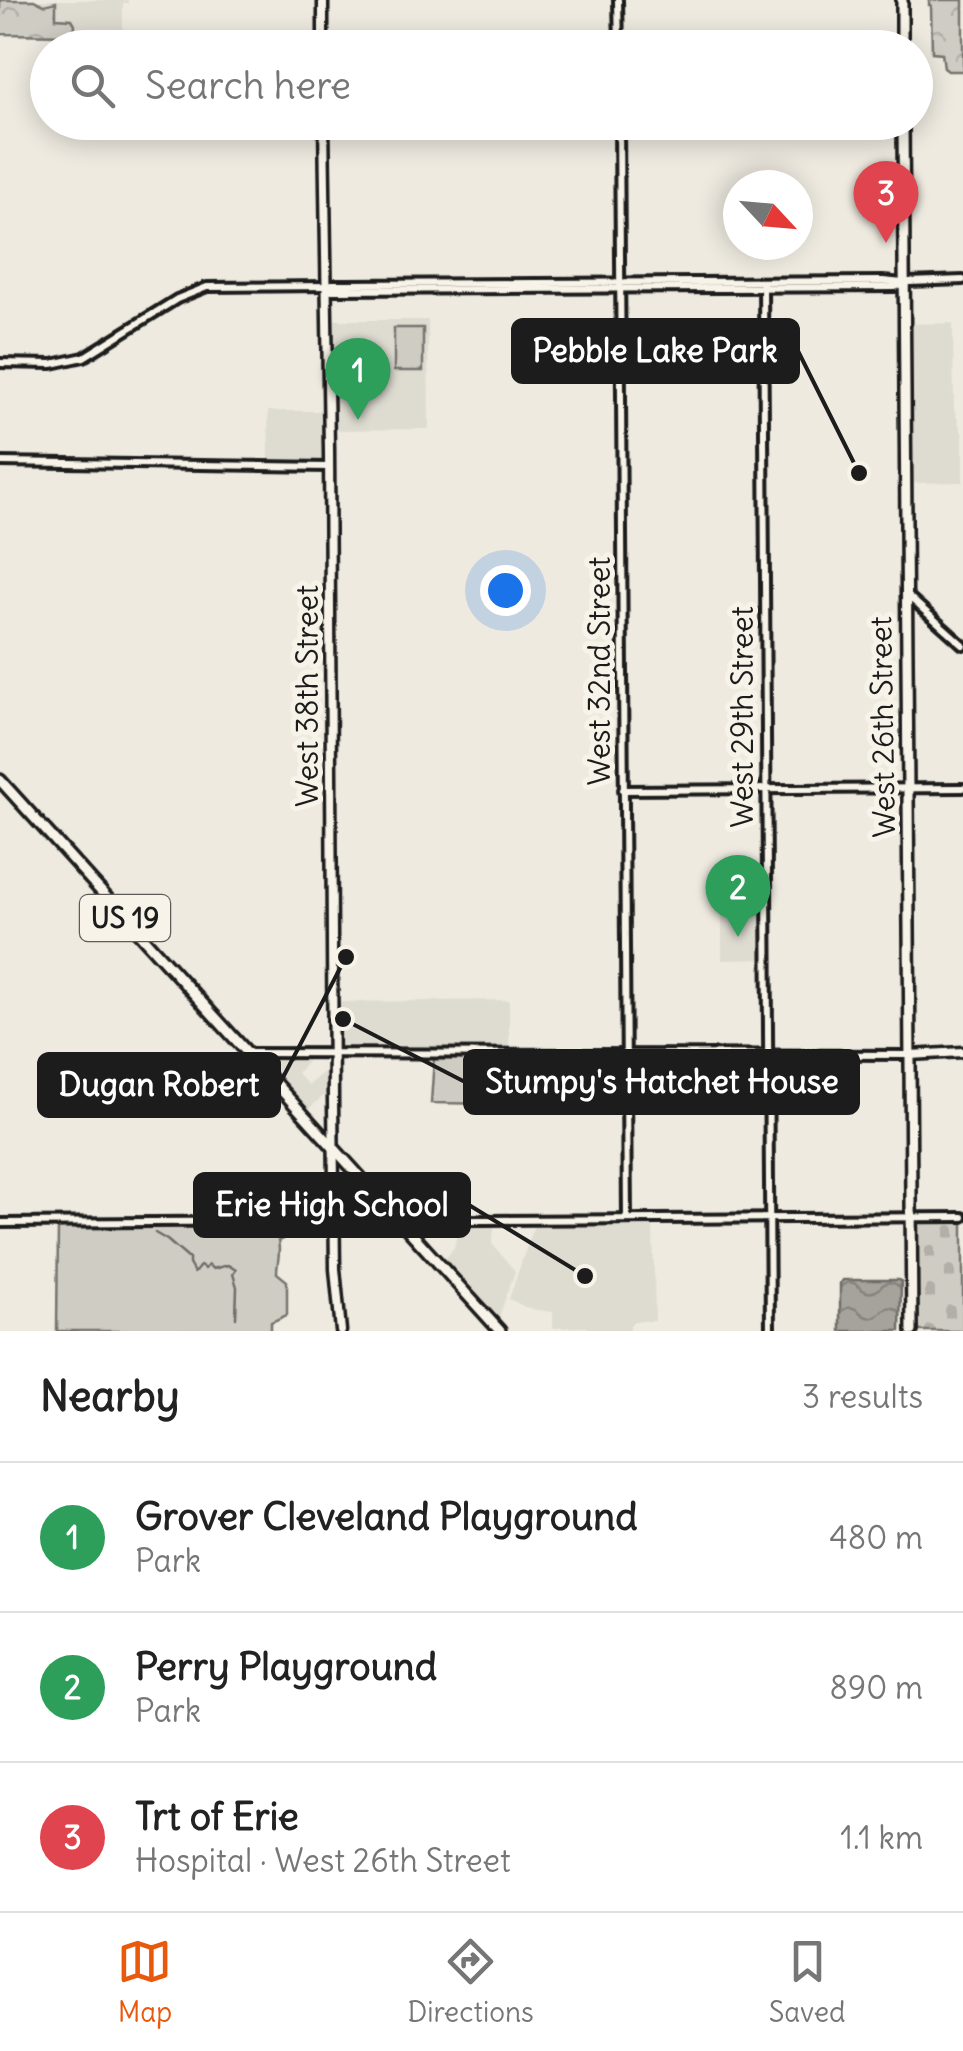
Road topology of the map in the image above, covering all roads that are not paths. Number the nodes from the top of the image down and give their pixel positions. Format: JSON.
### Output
{"nodes":[{"id":1,"x":323,"y":0,"type":"edge"},
{"id":2,"x":618,"y":0,"type":"edge"},
{"id":3,"x":902,"y":0,"type":"edge"},
{"id":4,"x":324,"y":30,"type":"edge"},
{"id":5,"x":619,"y":30,"type":"edge"},
{"id":6,"x":902,"y":30,"type":"edge"},
{"id":7,"x":324,"y":140,"type":"edge"},
{"id":8,"x":619,"y":140,"type":"edge"},
{"id":9,"x":903,"y":140,"type":"edge"},
{"id":10,"x":963,"y":280,"type":"edge"},
{"id":11,"x":904,"y":283,"type":"junction"},
{"id":12,"x":762,"y":285,"type":"junction"},
{"id":13,"x":328,"y":286,"type":"junction"},
{"id":14,"x":621,"y":286,"type":"junction"},
{"id":15,"x":0,"y":364,"type":"edge"},
{"id":16,"x":0,"y":462,"type":"edge"},
{"id":17,"x":329,"y":467,"type":"junction"},
{"id":18,"x":906,"y":594,"type":"junction"},
{"id":19,"x":963,"y":645,"type":"edge"},
{"id":20,"x":0,"y":780,"type":"edge"},
{"id":21,"x":908,"y":788,"type":"junction"},
{"id":22,"x":963,"y":788,"type":"edge"},
{"id":23,"x":766,"y":789,"type":"junction"},
{"id":24,"x":624,"y":790,"type":"junction"},
{"id":25,"x":248,"y":1053,"type":"junction"},
{"id":26,"x":332,"y":1054,"type":"junction"},
{"id":27,"x":963,"y":1054,"type":"edge"},
{"id":28,"x":625,"y":1055,"type":"junction"},
{"id":29,"x":768,"y":1055,"type":"junction"},
{"id":30,"x":910,"y":1055,"type":"junction"},
{"id":31,"x":334,"y":1148,"type":"junction"},
{"id":32,"x":911,"y":1217,"type":"junction"},
{"id":33,"x":963,"y":1217,"type":"edge"},
{"id":34,"x":769,"y":1218,"type":"junction"},
{"id":35,"x":626,"y":1219,"type":"junction"},
{"id":36,"x":400,"y":1220,"type":"junction"},
{"id":37,"x":335,"y":1221,"type":"junction"},
{"id":38,"x":0,"y":1223,"type":"edge"},
{"id":39,"x":339,"y":1331,"type":"edge"},
{"id":40,"x":500,"y":1331,"type":"edge"},
{"id":41,"x":770,"y":1331,"type":"edge"},
{"id":42,"x":912,"y":1331,"type":"edge"}],
"edges":[{"from":1,"to":4,"type":"main road"},
{"from":2,"to":5,"type":"street"},
{"from":3,"to":6,"type":"main road"},
{"from":7,"to":13,"type":"main road","name":"West 38th Street"},
{"from":8,"to":14,"type":"street","name":"West 32nd Street"},
{"from":9,"to":11,"type":"main road","name":"West 26th Street"},
{"from":10,"to":11,"type":"street"},
{"from":11,"to":12,"type":"street"},
{"from":11,"to":18,"type":"main road","name":"West 26th Street"},
{"from":12,"to":14,"type":"street"},
{"from":12,"to":23,"type":"street","name":"West 29th Street"},
{"from":13,"to":14,"type":"street"},
{"from":13,"to":15,"type":"street"},
{"from":13,"to":17,"type":"main road","name":"West 38th Street"},
{"from":14,"to":24,"type":"street","name":"West 32nd Street"},
{"from":16,"to":17,"type":"street"},
{"from":17,"to":26,"type":"main road","name":"West 38th Street"},
{"from":18,"to":19,"type":"street"},
{"from":18,"to":21,"type":"main road","name":"West 26th Street"},
{"from":20,"to":25,"type":"main road","number":"US 19"},
{"from":21,"to":22,"type":"street"},
{"from":21,"to":23,"type":"street"},
{"from":21,"to":30,"type":"main road","name":"West 26th Street"},
{"from":23,"to":24,"type":"street"},
{"from":23,"to":29,"type":"street","name":"West 29th Street"},
{"from":24,"to":28,"type":"street","name":"West 32nd Street"},
{"from":25,"to":26,"type":"street"},
{"from":25,"to":31,"type":"main road","number":"US 19"},
{"from":26,"to":28,"type":"street"},
{"from":26,"to":31,"type":"main road","name":"West 38th Street"},
{"from":27,"to":30,"type":"main road"},
{"from":28,"to":29,"type":"street"},
{"from":28,"to":35,"type":"street","name":"West 32nd Street"},
{"from":29,"to":30,"type":"street"},
{"from":29,"to":34,"type":"street","name":"West 29th Street"},
{"from":30,"to":32,"type":"main road","name":"West 26th Street"},
{"from":31,"to":36,"type":"main road","number":"US 19"},
{"from":31,"to":37,"type":"main road","name":"West 38th Street"},
{"from":32,"to":33,"type":"street"},
{"from":32,"to":34,"type":"street"},
{"from":32,"to":42,"type":"main road","name":"West 26th Street"},
{"from":34,"to":35,"type":"street"},
{"from":34,"to":41,"type":"street","name":"West 29th Street"},
{"from":35,"to":36,"type":"street"},
{"from":36,"to":37,"type":"street"},
{"from":36,"to":40,"type":"main road","number":"US 19"},
{"from":37,"to":38,"type":"street"},
{"from":37,"to":39,"type":"main road","name":"West 38th Street"}]}
